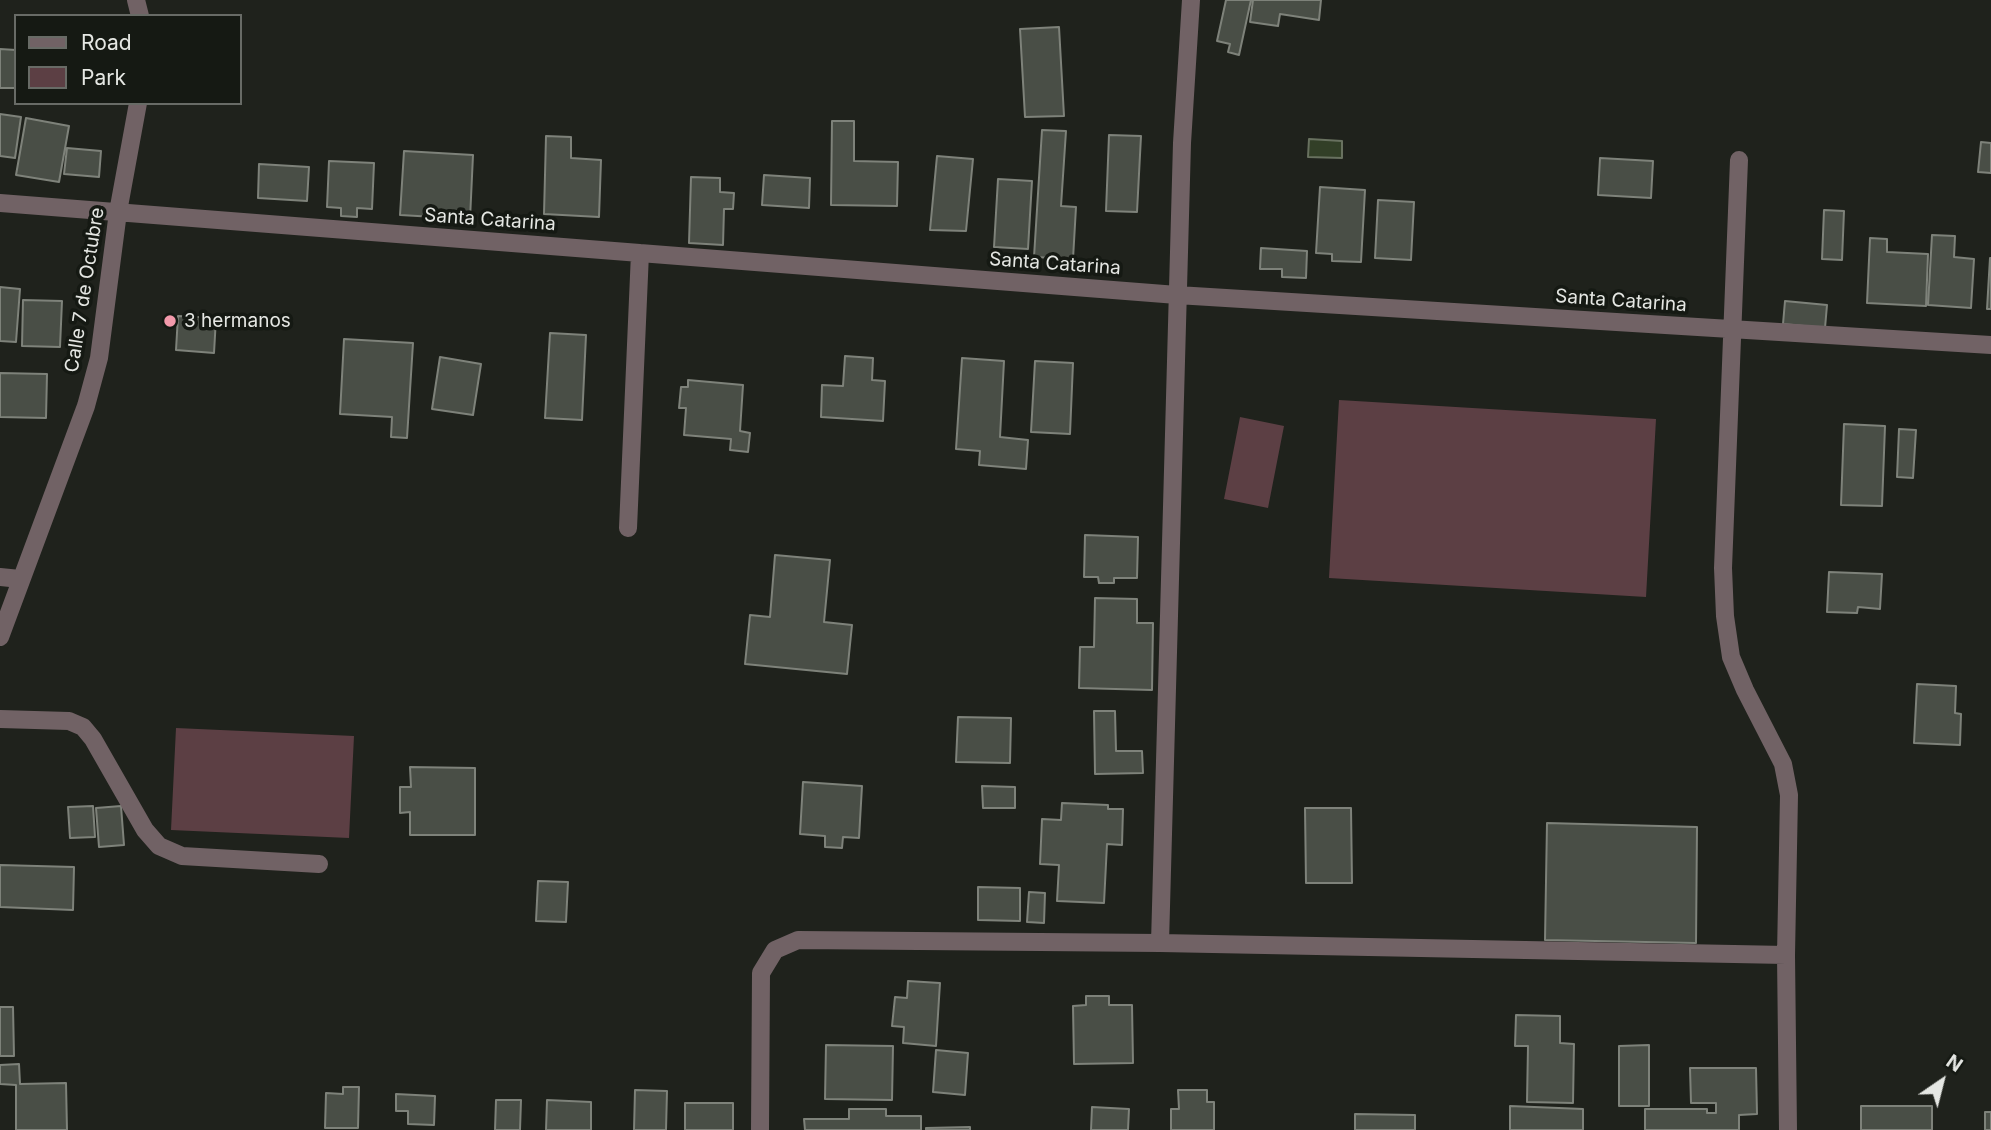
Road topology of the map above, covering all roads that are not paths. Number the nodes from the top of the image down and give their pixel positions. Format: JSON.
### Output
{"nodes":[{"id":1,"x":1191,"y":0,"type":"edge"},
{"id":2,"x":138,"y":105,"type":"edge"},
{"id":3,"x":1739,"y":160,"type":"dead end"},
{"id":4,"x":0,"y":203,"type":"edge"},
{"id":5,"x":118,"y":212,"type":"junction"},
{"id":6,"x":640,"y":253,"type":"junction"},
{"id":7,"x":1177,"y":295,"type":"junction"},
{"id":8,"x":1732,"y":329,"type":"junction"},
{"id":9,"x":1991,"y":345,"type":"edge"},
{"id":10,"x":628,"y":528,"type":"dead end"},
{"id":11,"x":0,"y":577,"type":"edge"},
{"id":12,"x":20,"y":579,"type":"junction"},
{"id":13,"x":0,"y":638,"type":"edge"},
{"id":14,"x":0,"y":719,"type":"edge"},
{"id":15,"x":318,"y":864,"type":"dead end"},
{"id":16,"x":1160,"y":943,"type":"junction"},
{"id":17,"x":1786,"y":955,"type":"junction"},
{"id":18,"x":760,"y":1130,"type":"edge"},
{"id":19,"x":1788,"y":1130,"type":"edge"}],
"edges":[{"from":1,"to":7,"type":"street"},
{"from":2,"to":5,"type":"street","name":"Calle 7 de Octubre"},
{"from":3,"to":8,"type":"street"},
{"from":4,"to":5,"type":"street","name":"Santa Catarina"},
{"from":5,"to":6,"type":"street","name":"Santa Catarina"},
{"from":5,"to":12,"type":"street","name":"Calle 7 de Octubre"},
{"from":6,"to":7,"type":"street","name":"Santa Catarina"},
{"from":6,"to":10,"type":"street"},
{"from":7,"to":8,"type":"street","name":"Santa Catarina"},
{"from":7,"to":16,"type":"street"},
{"from":8,"to":9,"type":"street","name":"Santa Catarina"},
{"from":8,"to":17,"type":"street"},
{"from":11,"to":12,"type":"street"},
{"from":12,"to":13,"type":"street","name":"Calle 7 de Octubre"},
{"from":14,"to":15,"type":"street"},
{"from":16,"to":17,"type":"street"},
{"from":16,"to":18,"type":"street"},
{"from":17,"to":19,"type":"street"}]}
